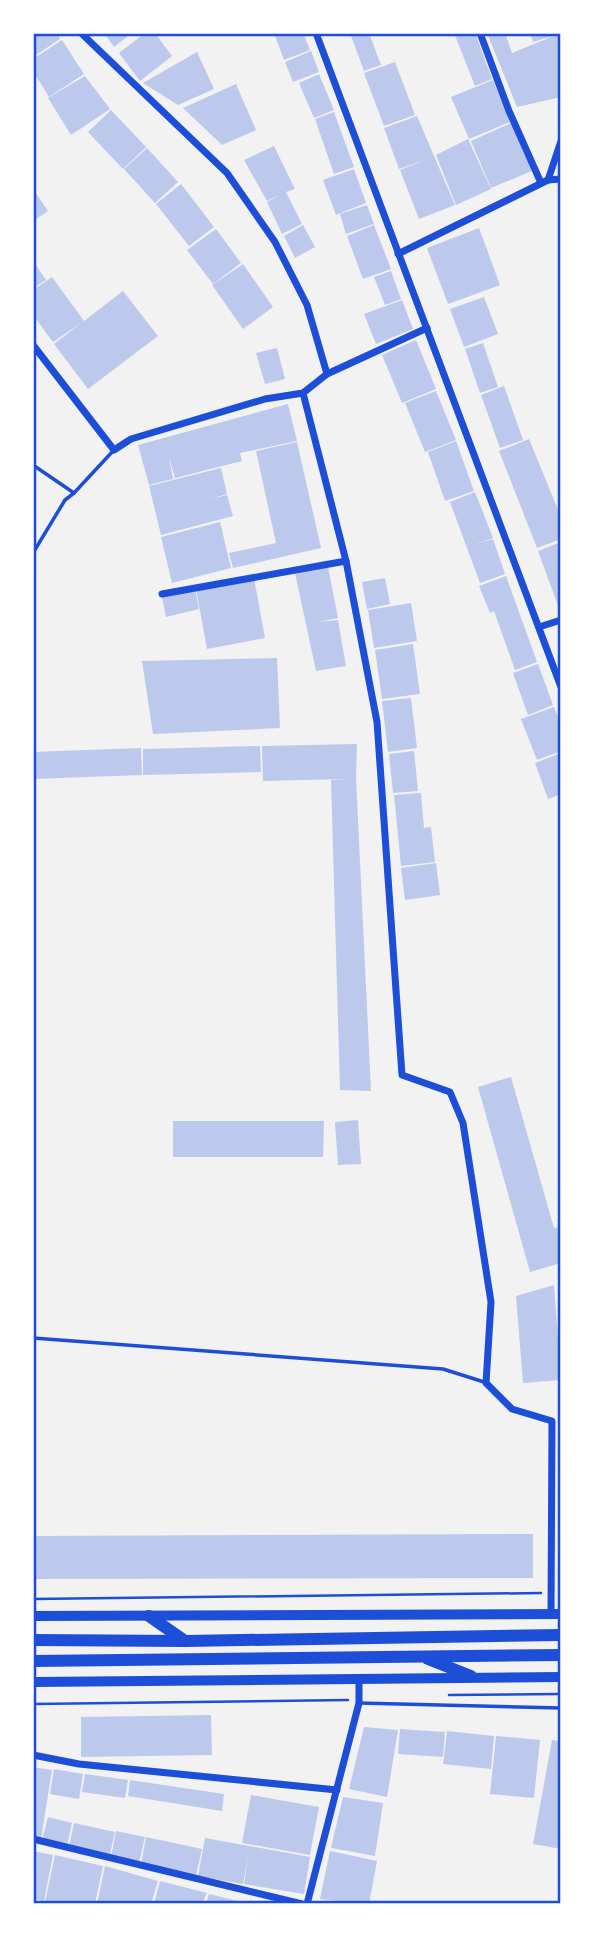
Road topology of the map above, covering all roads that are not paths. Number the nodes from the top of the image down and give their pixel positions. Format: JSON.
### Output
{"nodes":[{"id":1,"x":81,"y":33,"type":"edge"},
{"id":2,"x":316,"y":33,"type":"edge"},
{"id":3,"x":480,"y":33,"type":"edge"},
{"id":4,"x":561,"y":141,"type":"edge"},
{"id":5,"x":561,"y":179,"type":"edge"},
{"id":6,"x":545,"y":182,"type":"junction"},
{"id":7,"x":398,"y":254,"type":"junction"},
{"id":8,"x":427,"y":328,"type":"junction"},
{"id":9,"x":33,"y":345,"type":"edge"},
{"id":10,"x":327,"y":374,"type":"junction"},
{"id":11,"x":303,"y":393,"type":"junction"},
{"id":12,"x":114,"y":450,"type":"junction"},
{"id":13,"x":33,"y":465,"type":"edge"},
{"id":14,"x":74,"y":493,"type":"junction"},
{"id":15,"x":33,"y":553,"type":"edge"},
{"id":16,"x":346,"y":561,"type":"junction"},
{"id":17,"x":162,"y":594,"type":"dead end"},
{"id":18,"x":561,"y":620,"type":"edge"},
{"id":19,"x":539,"y":627,"type":"junction"},
{"id":20,"x":561,"y":687,"type":"edge"},
{"id":21,"x":33,"y":1338,"type":"edge"},
{"id":22,"x":486,"y":1382,"type":"junction"},
{"id":23,"x":556,"y":1614,"type":"edge"},
{"id":24,"x":33,"y":1616,"type":"edge"},
{"id":25,"x":149,"y":1616,"type":"junction"},
{"id":26,"x":561,"y":1635,"type":"edge"},
{"id":27,"x":33,"y":1640,"type":"edge"},
{"id":28,"x":185,"y":1641,"type":"junction"},
{"id":29,"x":561,"y":1655,"type":"edge"},
{"id":30,"x":421,"y":1656,"type":"junction"},
{"id":31,"x":33,"y":1661,"type":"edge"},
{"id":32,"x":471,"y":1676,"type":"junction"},
{"id":33,"x":561,"y":1677,"type":"edge"},
{"id":34,"x":359,"y":1680,"type":"junction"},
{"id":35,"x":33,"y":1682,"type":"edge"},
{"id":36,"x":355,"y":1702,"type":"junction"},
{"id":37,"x":561,"y":1708,"type":"edge"},
{"id":38,"x":33,"y":1755,"type":"edge"},
{"id":39,"x":337,"y":1790,"type":"junction"},
{"id":40,"x":33,"y":1839,"type":"edge"},
{"id":41,"x":302,"y":1904,"type":"edge"},
{"id":42,"x":307,"y":1904,"type":"edge"}],
"edges":[{"from":1,"to":10,"type":"street"},
{"from":2,"to":7,"type":"street"},
{"from":3,"to":6,"type":"street"},
{"from":4,"to":6,"type":"street"},
{"from":5,"to":6,"type":"street"},
{"from":6,"to":7,"type":"street"},
{"from":7,"to":8,"type":"street"},
{"from":8,"to":10,"type":"street"},
{"from":8,"to":19,"type":"street"},
{"from":9,"to":12,"type":"street"},
{"from":10,"to":11,"type":"street"},
{"from":11,"to":12,"type":"street"},
{"from":11,"to":16,"type":"street"},
{"from":12,"to":14,"type":"lane"},
{"from":13,"to":14,"type":"lane"},
{"from":14,"to":15,"type":"lane"},
{"from":16,"to":17,"type":"street"},
{"from":16,"to":22,"type":"street"},
{"from":18,"to":19,"type":"street"},
{"from":19,"to":20,"type":"street"},
{"from":21,"to":22,"type":"lane"},
{"from":22,"to":23,"type":"street"},
{"from":23,"to":25,"type":"street"},
{"from":24,"to":25,"type":"street"},
{"from":25,"to":28,"type":"main road"},
{"from":26,"to":28,"type":"main road"},
{"from":27,"to":28,"type":"main road"},
{"from":29,"to":30,"type":"main road"},
{"from":30,"to":31,"type":"main road"},
{"from":30,"to":32,"type":"main road"},
{"from":32,"to":33,"type":"street"},
{"from":32,"to":34,"type":"street"},
{"from":34,"to":35,"type":"street"},
{"from":34,"to":36,"type":"street"},
{"from":36,"to":37,"type":"lane"},
{"from":36,"to":39,"type":"street"},
{"from":38,"to":39,"type":"street"},
{"from":39,"to":42,"type":"street"},
{"from":40,"to":41,"type":"street"}]}
